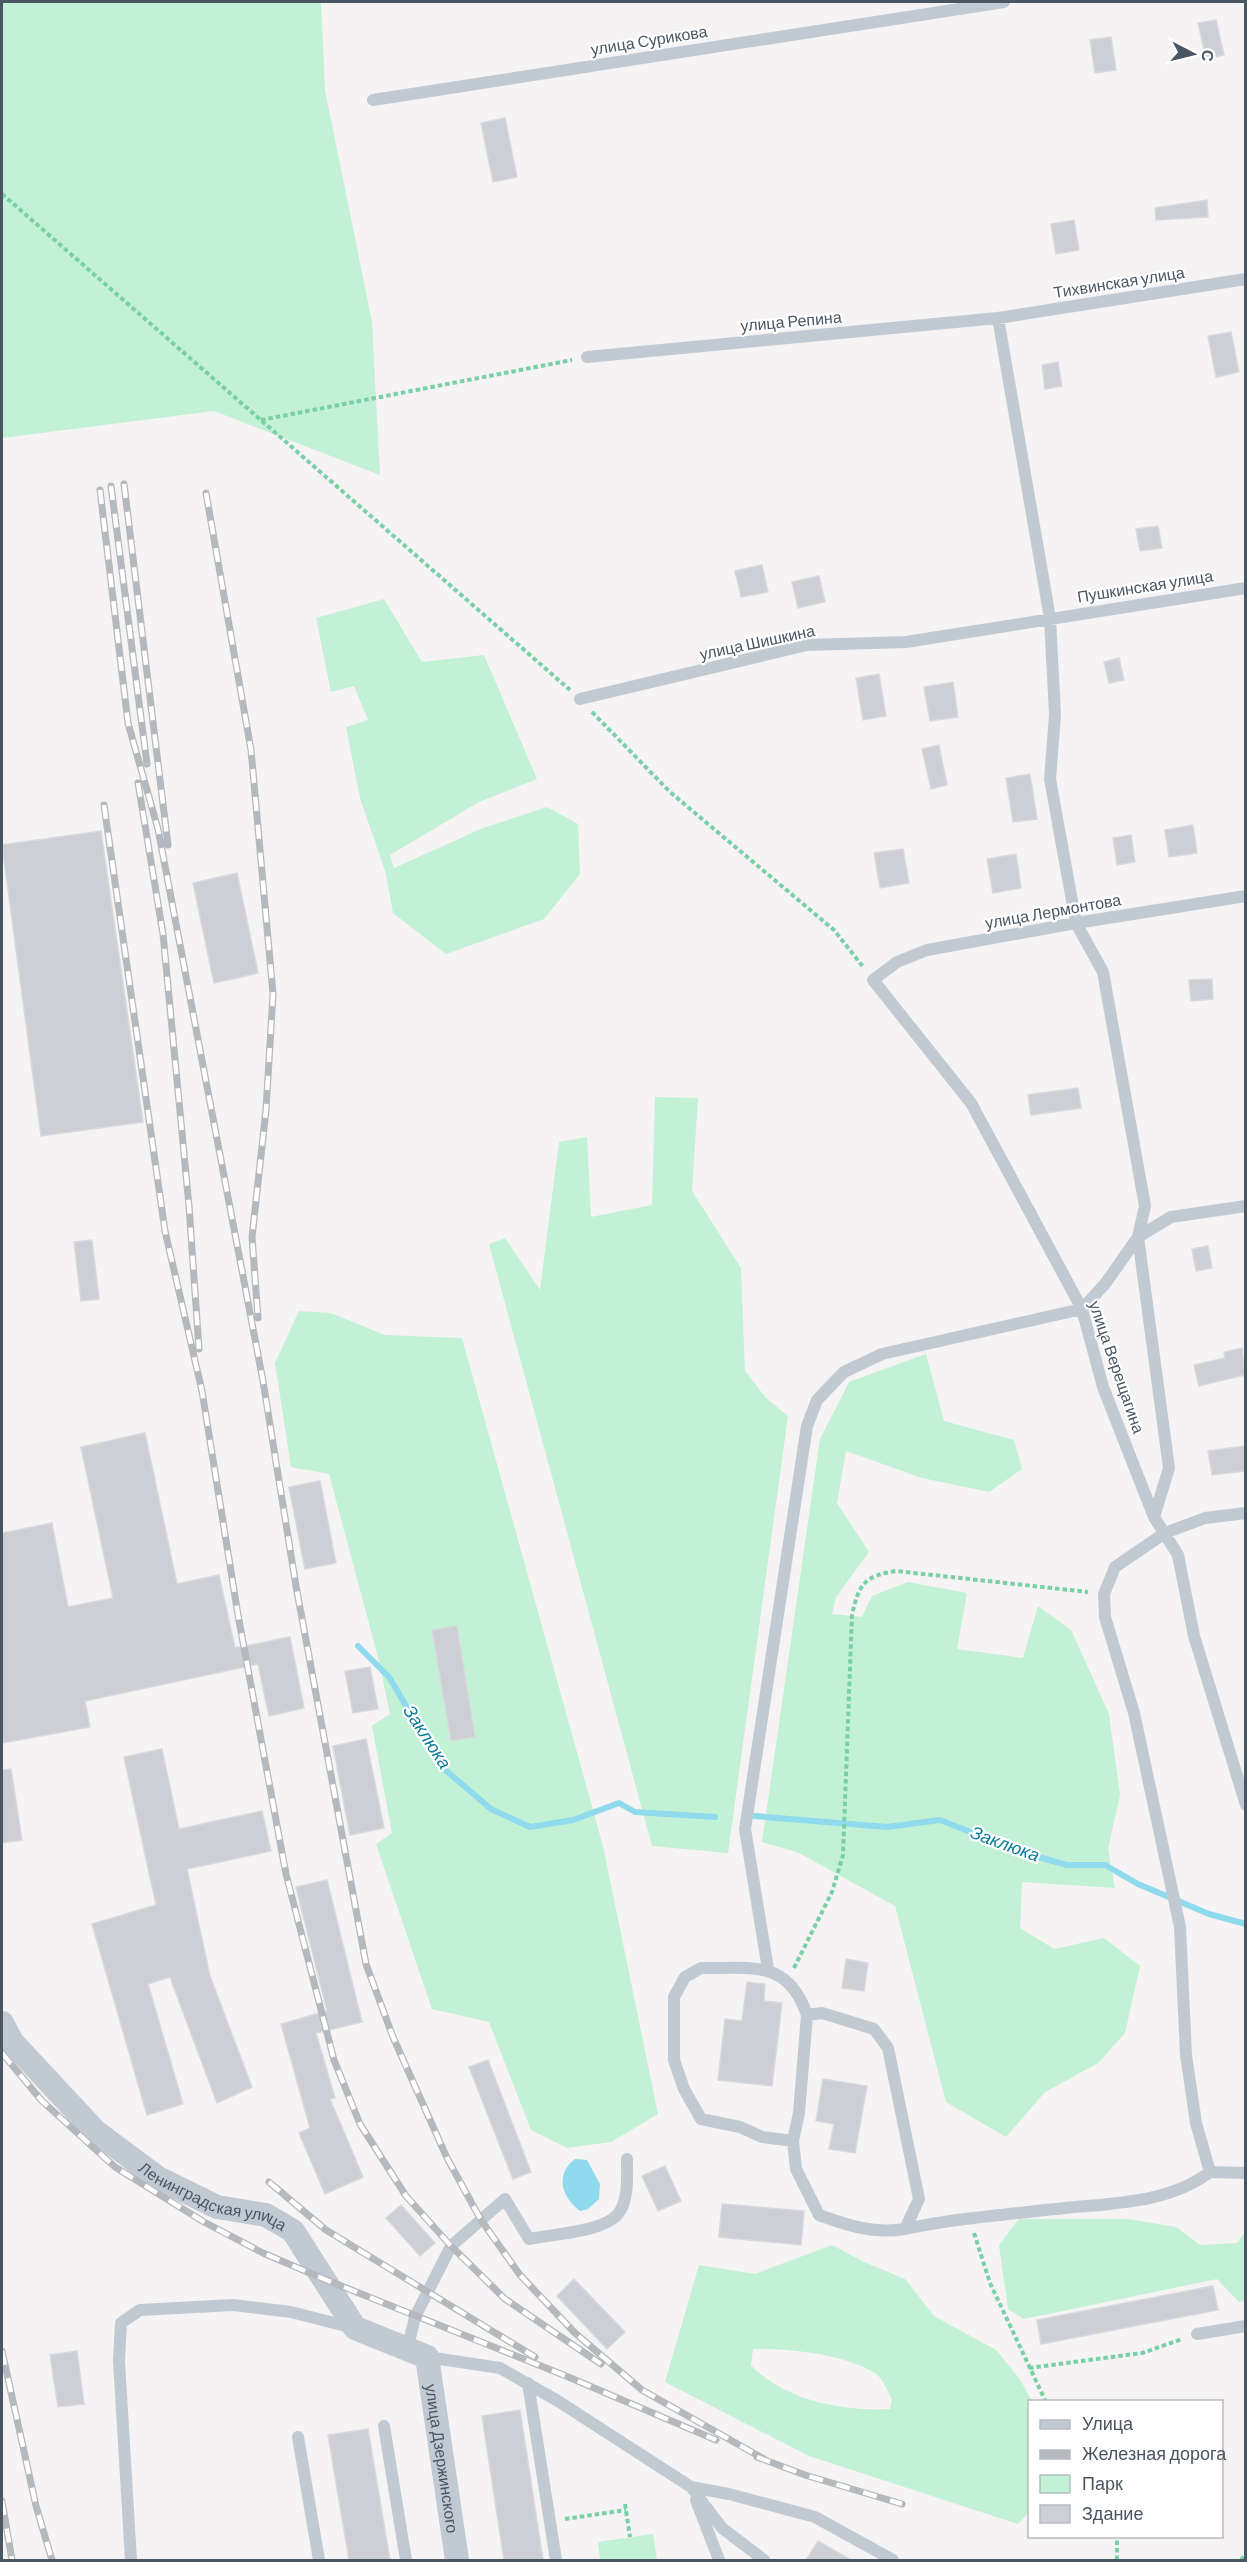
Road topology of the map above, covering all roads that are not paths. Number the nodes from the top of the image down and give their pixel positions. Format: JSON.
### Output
{"nodes":[{"id":1,"x":1004,"y":2,"type":"edge"},
{"id":2,"x":373,"y":100,"type":"dead end"},
{"id":3,"x":1245,"y":279,"type":"edge"},
{"id":4,"x":998,"y":318,"type":"junction"},
{"id":5,"x":587,"y":357,"type":"road end"},
{"id":6,"x":1245,"y":588,"type":"edge"},
{"id":7,"x":1050,"y":618,"type":"junction"},
{"id":8,"x":580,"y":699,"type":"road end"},
{"id":9,"x":1245,"y":896,"type":"edge"},
{"id":10,"x":1076,"y":923,"type":"junction"},
{"id":11,"x":873,"y":980,"type":"joint"},
{"id":12,"x":1245,"y":1206,"type":"edge"},
{"id":13,"x":1138,"y":1237,"type":"junction"},
{"id":14,"x":1082,"y":1310,"type":"junction"},
{"id":15,"x":1245,"y":1513,"type":"edge"},
{"id":16,"x":1154,"y":1516,"type":"junction"},
{"id":17,"x":1165,"y":1533,"type":"junction"},
{"id":18,"x":1245,"y":1805,"type":"edge"},
{"id":19,"x":768,"y":1969,"type":"junction"},
{"id":20,"x":807,"y":2015,"type":"junction"},
{"id":21,"x":2,"y":2023,"type":"edge"},
{"id":22,"x":793,"y":2141,"type":"junction"},
{"id":23,"x":627,"y":2159,"type":"dead end"},
{"id":24,"x":1210,"y":2172,"type":"junction"},
{"id":25,"x":1245,"y":2173,"type":"edge"},
{"id":26,"x":905,"y":2229,"type":"junction"},
{"id":27,"x":1245,"y":2326,"type":"edge"},
{"id":28,"x":355,"y":2328,"type":"junction"},
{"id":29,"x":1197,"y":2334,"type":"road end"},
{"id":30,"x":417,"y":2354,"type":"junction"},
{"id":31,"x":528,"y":2384,"type":"junction"},
{"id":32,"x":384,"y":2426,"type":"dead end"},
{"id":33,"x":298,"y":2437,"type":"dead end"},
{"id":34,"x":691,"y":2487,"type":"junction"},
{"id":35,"x":131,"y":2560,"type":"edge"},
{"id":36,"x":319,"y":2560,"type":"edge"},
{"id":37,"x":406,"y":2560,"type":"edge"},
{"id":38,"x":457,"y":2560,"type":"edge"},
{"id":39,"x":556,"y":2560,"type":"edge"},
{"id":40,"x":719,"y":2560,"type":"edge"},
{"id":41,"x":764,"y":2560,"type":"edge"},
{"id":42,"x":893,"y":2560,"type":"edge"}],
"edges":[{"from":1,"to":2,"type":"lane","name":"улица Сурикова"},
{"from":3,"to":4,"type":"lane","name":"Тихвинская улица"},
{"from":4,"to":5,"type":"lane","name":"улица Репина"},
{"from":4,"to":7,"type":"lane"},
{"from":6,"to":7,"type":"lane","name":"Пушкинская улица"},
{"from":7,"to":8,"type":"lane","name":"улица Шишкина"},
{"from":7,"to":10,"type":"lane"},
{"from":9,"to":10,"type":"lane","name":"улица Лермонтова"},
{"from":10,"to":11,"type":"lane","name":"улица Лермонтова"},
{"from":10,"to":13,"type":"lane"},
{"from":11,"to":14,"type":"lane","name":"улица Верещагина"},
{"from":12,"to":13,"type":"lane"},
{"from":13,"to":14,"type":"lane"},
{"from":13,"to":16,"type":"lane"},
{"from":14,"to":16,"type":"lane","name":"улица Верещагина"},
{"from":14,"to":19,"type":"lane"},
{"from":15,"to":17,"type":"lane"},
{"from":16,"to":17,"type":"lane","name":"улица Верещагина"},
{"from":17,"to":18,"type":"lane","name":"улица Верещагина"},
{"from":17,"to":24,"type":"lane"},
{"from":19,"to":20,"type":"lane"},
{"from":19,"to":22,"type":"lane"},
{"from":20,"to":22,"type":"lane"},
{"from":20,"to":26,"type":"lane"},
{"from":21,"to":28,"type":"street","name":"Ленинградская улица"},
{"from":22,"to":26,"type":"lane"},
{"from":23,"to":30,"type":"lane"},
{"from":24,"to":25,"type":"lane"},
{"from":24,"to":26,"type":"lane"},
{"from":27,"to":29,"type":"lane"},
{"from":28,"to":30,"type":"street"},
{"from":28,"to":35,"type":"lane"},
{"from":30,"to":31,"type":"lane"},
{"from":30,"to":38,"type":"street","name":"улица Дзержинского"},
{"from":31,"to":34,"type":"lane"},
{"from":31,"to":39,"type":"lane"},
{"from":32,"to":37,"type":"lane"},
{"from":33,"to":36,"type":"lane"},
{"from":34,"to":40,"type":"lane"},
{"from":34,"to":41,"type":"lane"},
{"from":34,"to":42,"type":"lane"}]}
